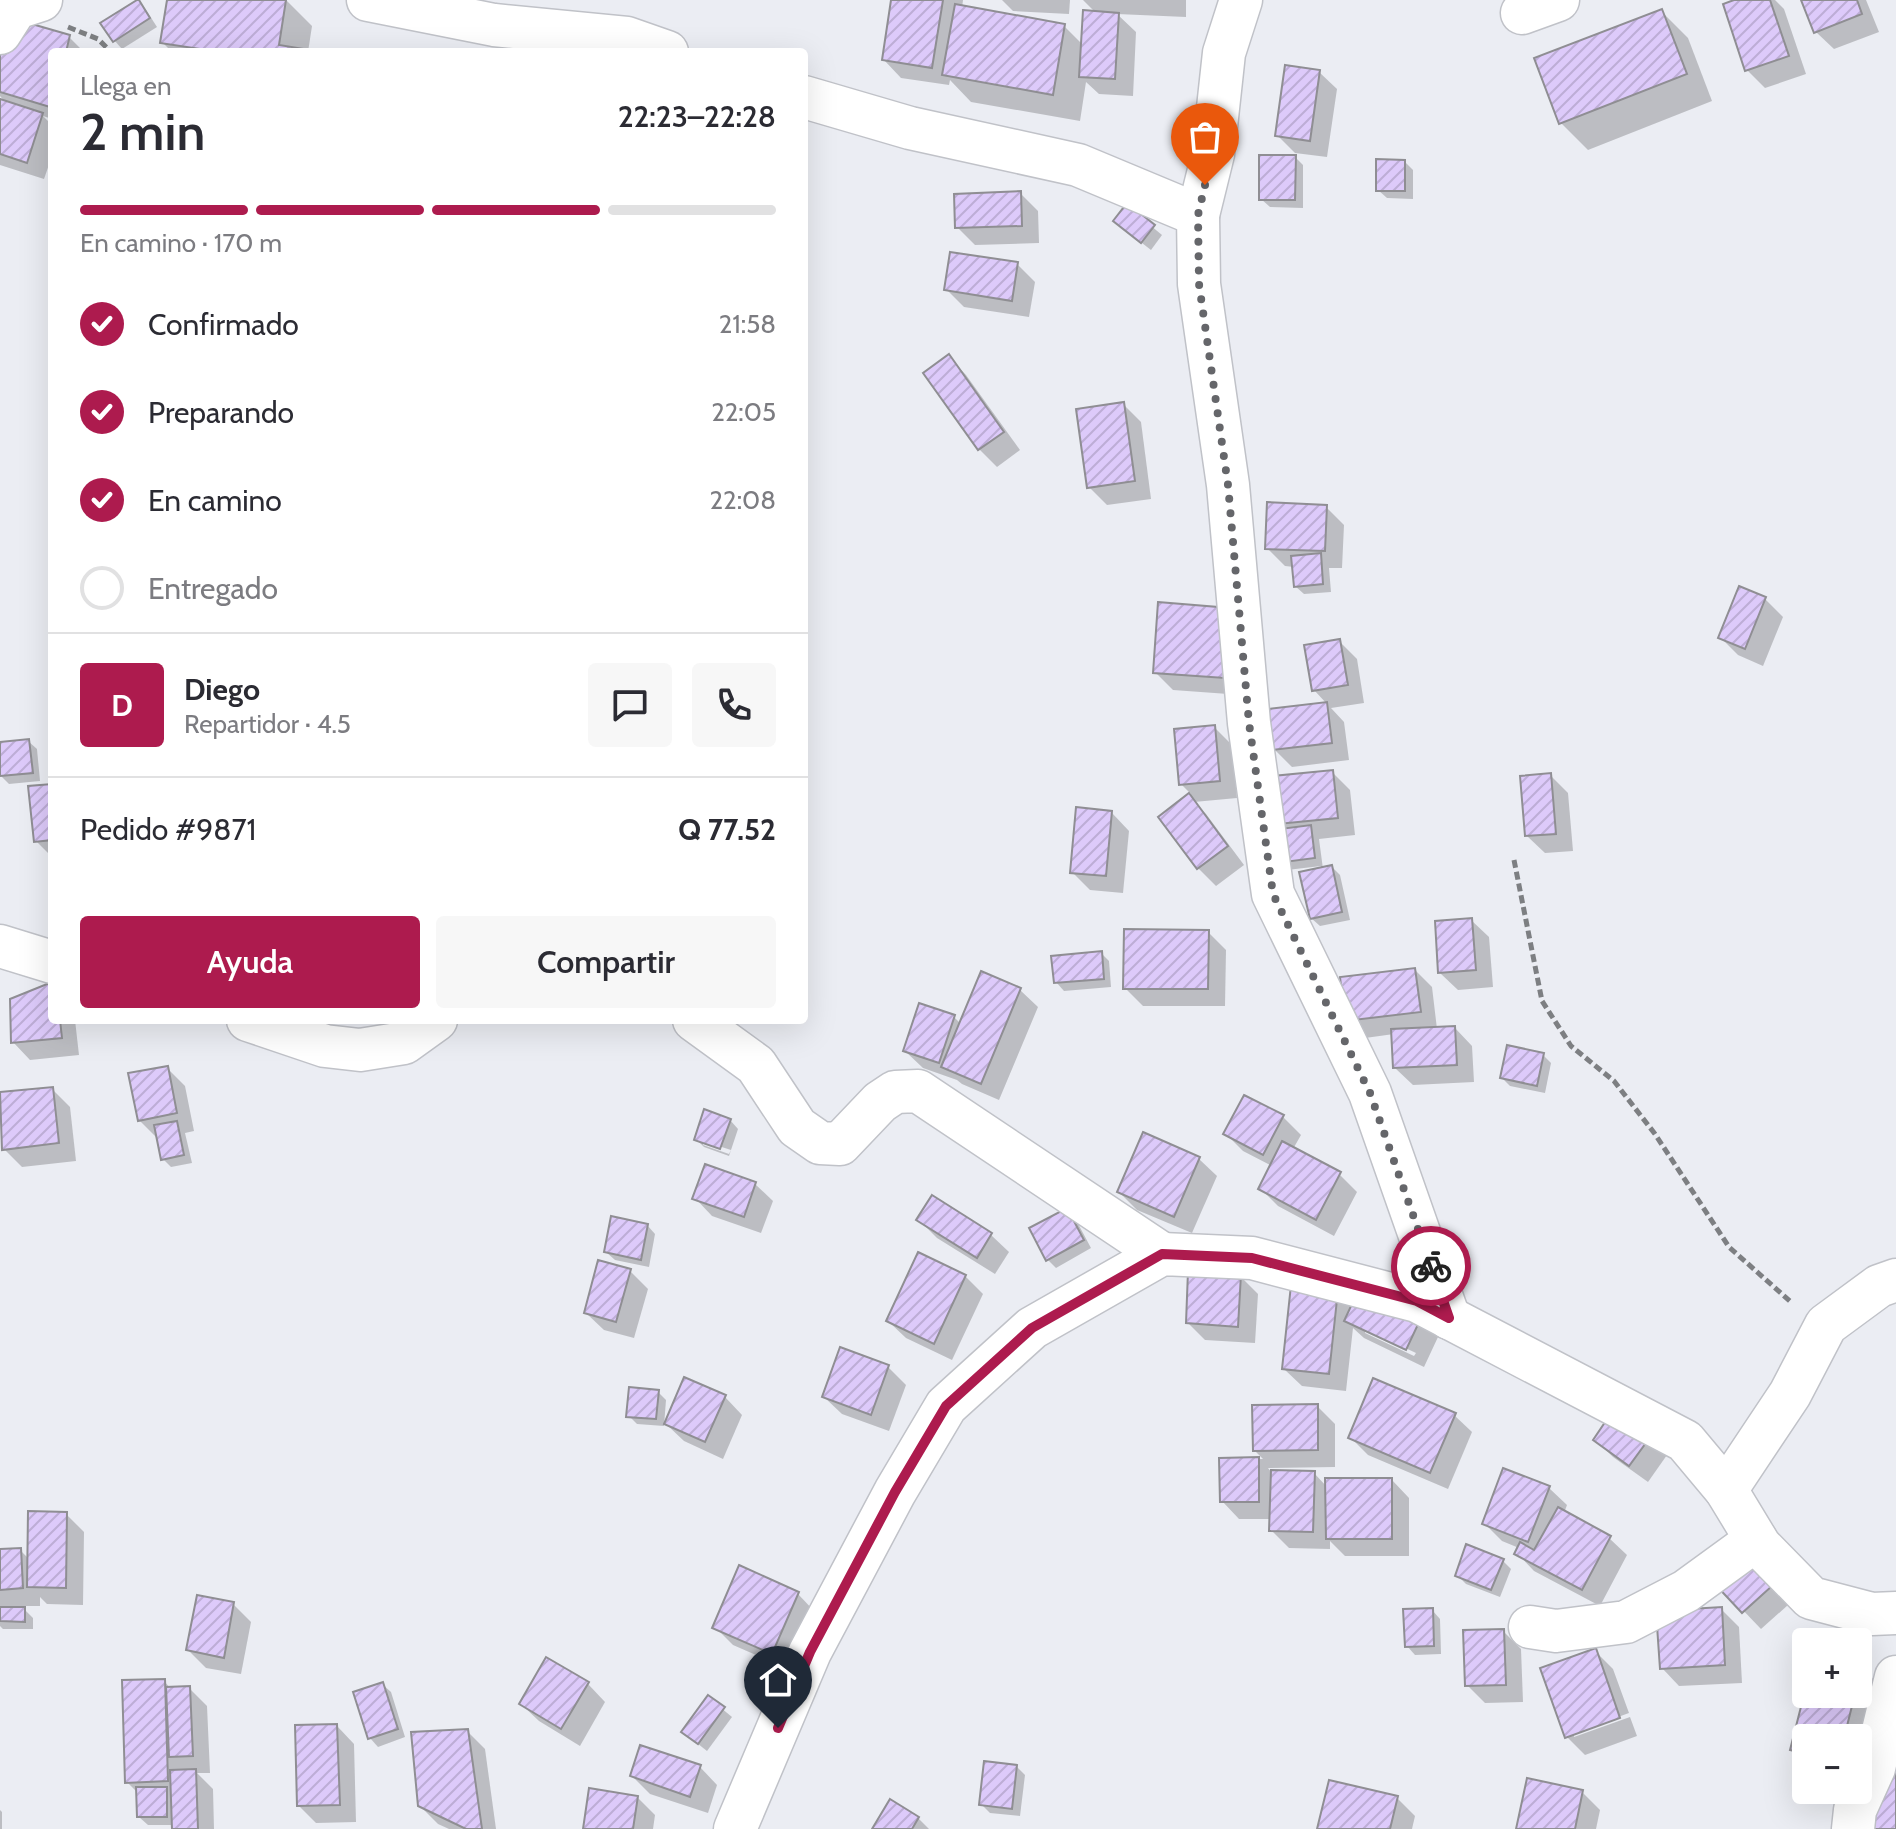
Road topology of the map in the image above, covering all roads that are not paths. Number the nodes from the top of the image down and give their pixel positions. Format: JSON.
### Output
{"nodes":[{"id":1,"x":368,"y":0,"type":"edge"},
{"id":2,"x":1241,"y":0,"type":"edge"},
{"id":3,"x":656,"y":48,"type":"edge"},
{"id":4,"x":808,"y":98,"type":"edge"},
{"id":5,"x":1198,"y":215,"type":"junction"},
{"id":6,"x":0,"y":946,"type":"edge"},
{"id":7,"x":48,"y":961,"type":"edge"},
{"id":8,"x":260,"y":1024,"type":"edge"},
{"id":9,"x":430,"y":1024,"type":"edge"},
{"id":10,"x":700,"y":1024,"type":"edge"},
{"id":11,"x":1162,"y":1254,"type":"junction"},
{"id":12,"x":1896,"y":1280,"type":"edge"},
{"id":13,"x":1449,"y":1318,"type":"junction"},
{"id":14,"x":1726,"y":1490,"type":"junction"},
{"id":15,"x":1756,"y":1540,"type":"junction"},
{"id":16,"x":1896,"y":1613,"type":"edge"},
{"id":17,"x":1530,"y":1627,"type":"dead end"},
{"id":18,"x":1896,"y":1677,"type":"edge"},
{"id":19,"x":735,"y":1829,"type":"edge"},
{"id":20,"x":1853,"y":1829,"type":"edge"}],
"edges":[{"from":1,"to":3,"type":"street"},
{"from":2,"to":5,"type":"street"},
{"from":4,"to":5,"type":"street"},
{"from":5,"to":13,"type":"street"},
{"from":6,"to":7,"type":"street"},
{"from":8,"to":9,"type":"street"},
{"from":10,"to":11,"type":"street"},
{"from":11,"to":13,"type":"street"},
{"from":11,"to":19,"type":"street"},
{"from":12,"to":14,"type":"street"},
{"from":13,"to":14,"type":"street"},
{"from":14,"to":15,"type":"street"},
{"from":15,"to":16,"type":"street"},
{"from":15,"to":17,"type":"street"},
{"from":18,"to":20,"type":"street"}]}
